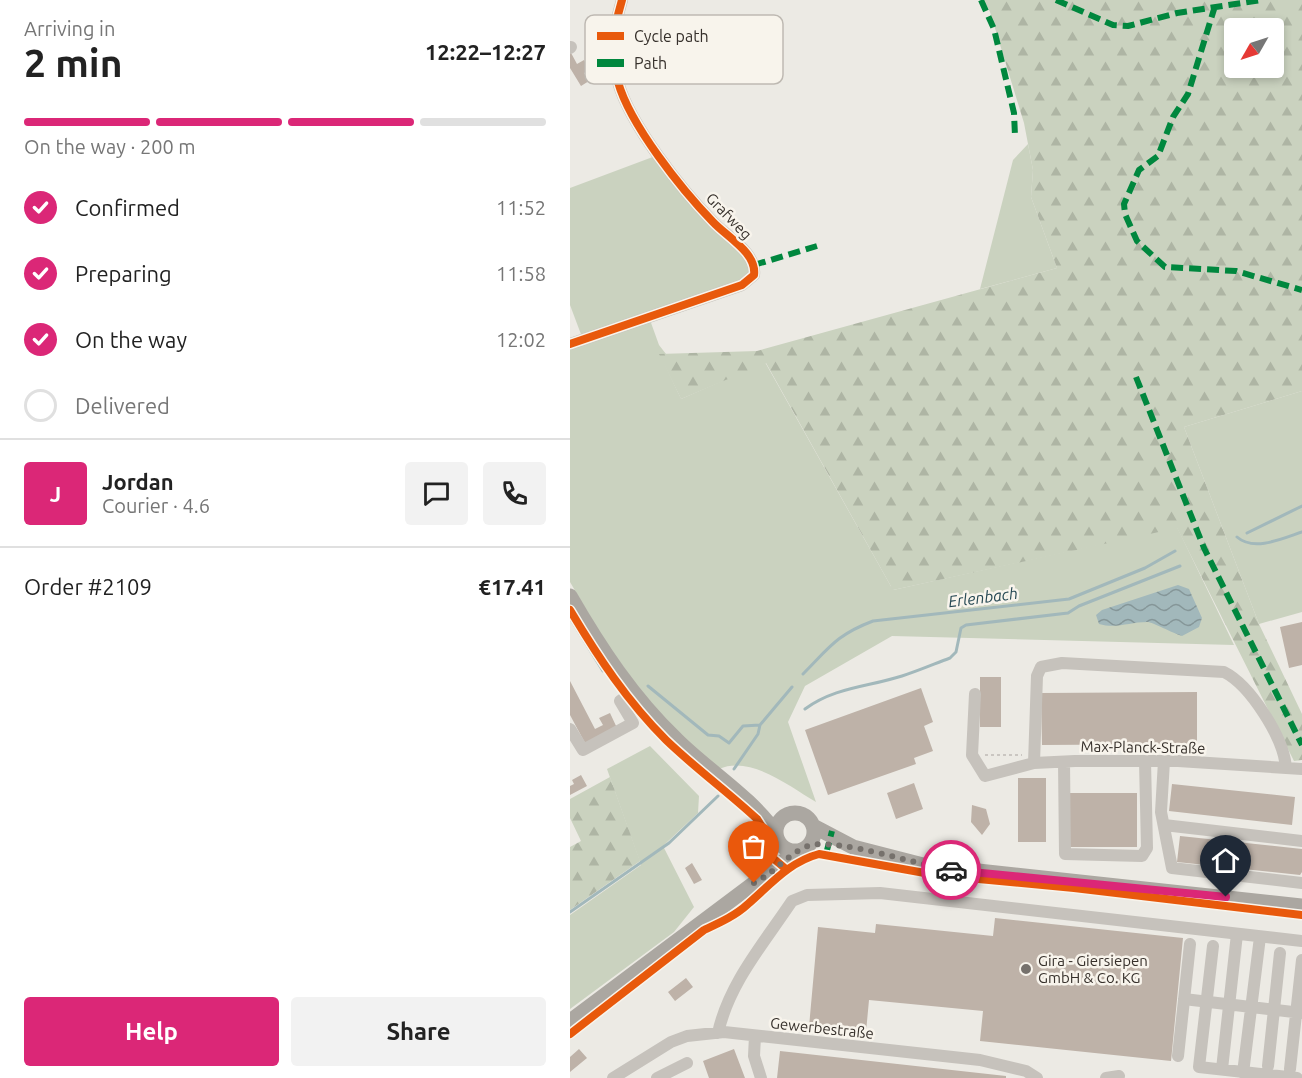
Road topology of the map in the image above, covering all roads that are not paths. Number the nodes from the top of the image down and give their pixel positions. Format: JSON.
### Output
{"nodes":[{"id":1,"x":622,"y":0,"type":"edge"},
{"id":2,"x":618,"y":15,"type":"edge"},
{"id":3,"x":619,"y":84,"type":"edge"},
{"id":4,"x":570,"y":344,"type":"edge"},
{"id":5,"x":571,"y":602,"type":"edge"},
{"id":6,"x":633,"y":692,"type":"junction"},
{"id":7,"x":975,"y":694,"type":"dead end"},
{"id":8,"x":570,"y":729,"type":"edge"},
{"id":9,"x":1145,"y":761,"type":"junction"},
{"id":10,"x":1164,"y":761,"type":"junction"},
{"id":11,"x":1064,"y":762,"type":"junction"},
{"id":12,"x":1034,"y":763,"type":"junction"},
{"id":13,"x":1286,"y":768,"type":"junction"},
{"id":14,"x":1302,"y":769,"type":"edge"},
{"id":15,"x":741,"y":796,"type":"junction"},
{"id":16,"x":787,"y":815,"type":"junction"},
{"id":17,"x":1164,"y":825,"type":"junction"},
{"id":18,"x":813,"y":826,"type":"junction"},
{"id":19,"x":777,"y":837,"type":"junction"},
{"id":20,"x":1302,"y":841,"type":"edge"},
{"id":21,"x":853,"y":847,"type":"junction"},
{"id":22,"x":802,"y":849,"type":"junction"},
{"id":23,"x":754,"y":883,"type":"junction"},
{"id":24,"x":1302,"y":883,"type":"edge"},
{"id":25,"x":1302,"y":906,"type":"edge"},
{"id":26,"x":1237,"y":934,"type":"junction"},
{"id":27,"x":1260,"y":937,"type":"junction"},
{"id":28,"x":1302,"y":941,"type":"edge"},
{"id":29,"x":1190,"y":944,"type":"dead end"},
{"id":30,"x":1213,"y":946,"type":"dead end"},
{"id":31,"x":1280,"y":953,"type":"dead end"},
{"id":32,"x":1302,"y":960,"type":"edge"},
{"id":33,"x":1184,"y":999,"type":"junction"},
{"id":34,"x":1207,"y":1001,"type":"junction"},
{"id":35,"x":1229,"y":1004,"type":"junction"},
{"id":36,"x":1251,"y":1007,"type":"junction"},
{"id":37,"x":1274,"y":1010,"type":"junction"},
{"id":38,"x":1299,"y":1012,"type":"edge"},
{"id":39,"x":570,"y":1021,"type":"edge"},
{"id":40,"x":718,"y":1033,"type":"junction"},
{"id":41,"x":755,"y":1036,"type":"junction"},
{"id":42,"x":1178,"y":1056,"type":"dead end"},
{"id":43,"x":687,"y":1063,"type":"dead end"},
{"id":44,"x":1268,"y":1066,"type":"dead end"},
{"id":45,"x":1222,"y":1069,"type":"junction"},
{"id":46,"x":1243,"y":1072,"type":"junction"},
{"id":47,"x":1294,"y":1074,"type":"edge"},
{"id":48,"x":1119,"y":1077,"type":"edge"},
{"id":49,"x":613,"y":1078,"type":"edge"},
{"id":50,"x":657,"y":1078,"type":"edge"},
{"id":51,"x":761,"y":1078,"type":"edge"},
{"id":52,"x":1036,"y":1078,"type":"edge"},
{"id":53,"x":1106,"y":1078,"type":"edge"}],
"edges":[{"from":1,"to":2,"type":"street","name":"Grafweg"},
{"from":3,"to":4,"type":"street","name":"Grafweg"},
{"from":5,"to":6,"type":"main road"},
{"from":6,"to":8,"type":"street"},
{"from":6,"to":15,"type":"main road"},
{"from":7,"to":12,"type":"street","name":"Max-Planck-Straße"},
{"from":9,"to":10,"type":"street","name":"Max-Planck-Straße"},
{"from":9,"to":11,"type":"street","name":"Max-Planck-Straße"},
{"from":9,"to":11,"type":"street"},
{"from":10,"to":13,"type":"street","name":"Max-Planck-Straße"},
{"from":10,"to":17,"type":"street"},
{"from":11,"to":12,"type":"street","name":"Max-Planck-Straße"},
{"from":12,"to":13,"type":"street"},
{"from":13,"to":14,"type":"street","name":"Max-Planck-Straße"},
{"from":15,"to":16,"type":"main road"},
{"from":15,"to":19,"type":"main road"},
{"from":16,"to":18,"type":"main road"},
{"from":16,"to":19,"type":"main road"},
{"from":17,"to":20,"type":"street"},
{"from":17,"to":24,"type":"street"},
{"from":18,"to":21,"type":"main road"},
{"from":18,"to":22,"type":"main road"},
{"from":19,"to":22,"type":"main road"},
{"from":19,"to":23,"type":"main road"},
{"from":21,"to":22,"type":"main road"},
{"from":21,"to":25,"type":"main road"},
{"from":22,"to":23,"type":"main road"},
{"from":23,"to":39,"type":"main road"},
{"from":26,"to":27,"type":"street"},
{"from":26,"to":35,"type":"street"},
{"from":26,"to":40,"type":"street"},
{"from":27,"to":28,"type":"street"},
{"from":27,"to":36,"type":"street"},
{"from":29,"to":33,"type":"street"},
{"from":30,"to":34,"type":"street"},
{"from":31,"to":37,"type":"street"},
{"from":32,"to":38,"type":"street"},
{"from":33,"to":34,"type":"street"},
{"from":33,"to":42,"type":"street"},
{"from":34,"to":35,"type":"street"},
{"from":34,"to":45,"type":"street"},
{"from":35,"to":36,"type":"street"},
{"from":35,"to":45,"type":"street"},
{"from":36,"to":37,"type":"street"},
{"from":36,"to":46,"type":"street"},
{"from":37,"to":38,"type":"street"},
{"from":37,"to":44,"type":"street"},
{"from":38,"to":47,"type":"street"},
{"from":40,"to":41,"type":"street","name":"Gewerbestraße"},
{"from":40,"to":49,"type":"street","name":"Gewerbestraße"},
{"from":41,"to":51,"type":"street"},
{"from":41,"to":52,"type":"street","name":"Gewerbestraße"},
{"from":43,"to":50,"type":"street"},
{"from":45,"to":46,"type":"street"},
{"from":46,"to":47,"type":"street"},
{"from":48,"to":53,"type":"street"}]}
